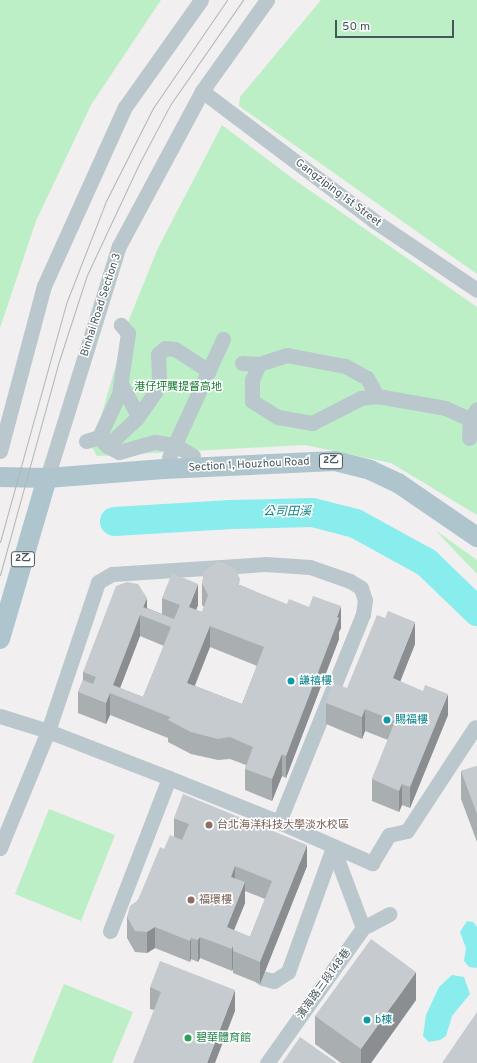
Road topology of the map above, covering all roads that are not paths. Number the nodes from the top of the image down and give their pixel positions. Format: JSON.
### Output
{"nodes":[{"id":1,"x":201,"y":0,"type":"edge"},
{"id":2,"x":267,"y":0,"type":"edge"},
{"id":3,"x":202,"y":91,"type":"junction"},
{"id":4,"x":477,"y":290,"type":"edge"},
{"id":5,"x":120,"y":325,"type":"dead end"},
{"id":6,"x":223,"y":338,"type":"dead end"},
{"id":7,"x":242,"y":364,"type":"dead end"},
{"id":8,"x":259,"y":364,"type":"junction"},
{"id":9,"x":209,"y":371,"type":"junction"},
{"id":10,"x":121,"y":384,"type":"junction"},
{"id":11,"x":377,"y":396,"type":"junction"},
{"id":12,"x":474,"y":414,"type":"edge"},
{"id":13,"x":138,"y":416,"type":"junction"},
{"id":14,"x":469,"y":438,"type":"dead end"},
{"id":15,"x":97,"y":441,"type":"junction"},
{"id":16,"x":172,"y":451,"type":"junction"},
{"id":17,"x":0,"y":452,"type":"edge"},
{"id":18,"x":193,"y":456,"type":"dead end"},
{"id":19,"x":0,"y":477,"type":"edge"},
{"id":20,"x":47,"y":478,"type":"junction"},
{"id":21,"x":477,"y":537,"type":"edge"},
{"id":22,"x":0,"y":639,"type":"edge"},
{"id":23,"x":0,"y":716,"type":"edge"},
{"id":24,"x":475,"y":727,"type":"dead end"},
{"id":25,"x":48,"y":731,"type":"junction"},
{"id":26,"x":169,"y":778,"type":"junction"},
{"id":27,"x":279,"y":822,"type":"junction"},
{"id":28,"x":0,"y":848,"type":"edge"},
{"id":29,"x":333,"y":848,"type":"junction"},
{"id":30,"x":389,"y":914,"type":"dead end"},
{"id":31,"x":363,"y":928,"type":"junction"},
{"id":32,"x":110,"y":931,"type":"dead end"},
{"id":33,"x":262,"y":978,"type":"edge"},
{"id":34,"x":267,"y":1063,"type":"edge"}],
"edges":[{"from":1,"to":17,"type":"street"},
{"from":2,"to":3,"type":"street","name":"Binhai Road Section 3"},
{"from":3,"to":4,"type":"street","name":"Gangziping 1st Street"},
{"from":3,"to":20,"type":"street","name":"Binhai Road Section 3"},
{"from":5,"to":10,"type":"street"},
{"from":6,"to":9,"type":"street"},
{"from":7,"to":8,"type":"street"},
{"from":8,"to":11,"type":"street"},
{"from":8,"to":11,"type":"street"},
{"from":9,"to":13,"type":"street"},
{"from":9,"to":16,"type":"street"},
{"from":10,"to":13,"type":"street"},
{"from":10,"to":15,"type":"street"},
{"from":11,"to":12,"type":"street"},
{"from":12,"to":14,"type":"street"},
{"from":13,"to":15,"type":"street"},
{"from":15,"to":16,"type":"street"},
{"from":16,"to":18,"type":"street"},
{"from":19,"to":20,"type":"main road","name":"Section 1, Houzhou Road","number":"2乙"},
{"from":20,"to":21,"type":"main road","name":"Section 1, Houzhou Road","number":"2乙"},
{"from":20,"to":22,"type":"main road","name":"Binhai Road Section 3","number":"2乙"},
{"from":23,"to":25,"type":"street"},
{"from":24,"to":29,"type":"street"},
{"from":25,"to":26,"type":"street"},
{"from":25,"to":27,"type":"street"},
{"from":25,"to":28,"type":"street"},
{"from":26,"to":27,"type":"street"},
{"from":26,"to":32,"type":"street"},
{"from":27,"to":29,"type":"street"},
{"from":29,"to":31,"type":"street"},
{"from":29,"to":33,"type":"street"},
{"from":30,"to":31,"type":"street","name":"濱海路三段148巷"},
{"from":31,"to":34,"type":"street","name":"濱海路三段148巷"}]}
